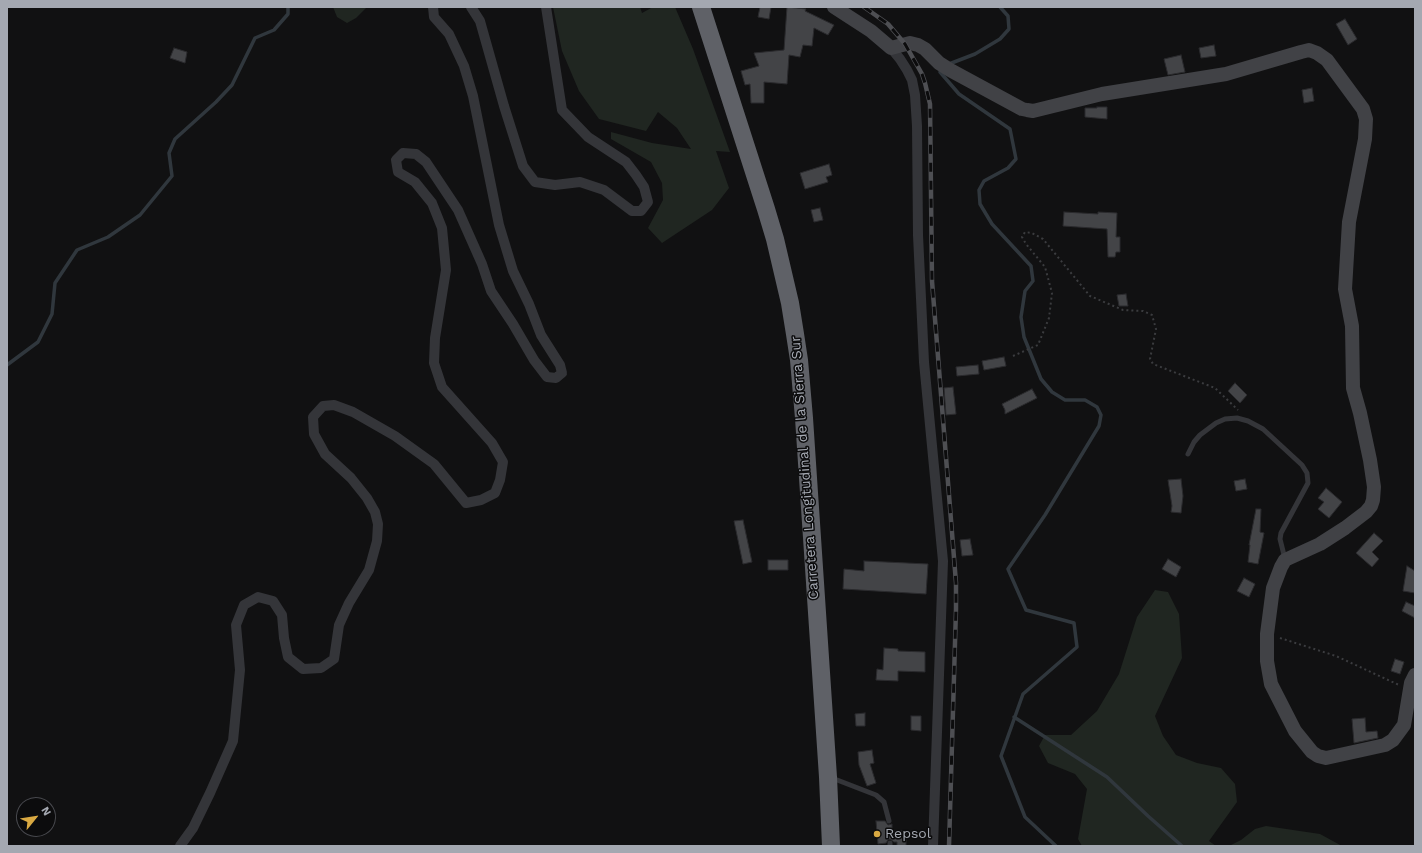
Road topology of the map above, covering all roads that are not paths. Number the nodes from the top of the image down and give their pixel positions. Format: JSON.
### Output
{"nodes":[{"id":1,"x":433,"y":7,"type":"edge"},
{"id":2,"x":471,"y":7,"type":"edge"},
{"id":3,"x":546,"y":7,"type":"edge"},
{"id":4,"x":701,"y":7,"type":"edge"},
{"id":5,"x":834,"y":7,"type":"edge"},
{"id":6,"x":891,"y":48,"type":"junction"},
{"id":7,"x":1188,"y":454,"type":"dead end"},
{"id":8,"x":1285,"y":560,"type":"junction"},
{"id":9,"x":1415,"y":675,"type":"edge"},
{"id":10,"x":828,"y":777,"type":"junction"},
{"id":11,"x":889,"y":820,"type":"dead end"},
{"id":12,"x":180,"y":846,"type":"edge"},
{"id":13,"x":831,"y":846,"type":"edge"},
{"id":14,"x":934,"y":846,"type":"edge"}],
"edges":[{"from":1,"to":12,"type":"street"},
{"from":2,"to":3,"type":"street"},
{"from":4,"to":10,"type":"highway","name":"Carretera Longitudinal de la Sierra Sur"},
{"from":5,"to":6,"type":"street"},
{"from":6,"to":8,"type":"street"},
{"from":6,"to":14,"type":"street"},
{"from":7,"to":8,"type":"lane"},
{"from":8,"to":9,"type":"street"},
{"from":10,"to":11,"type":"lane"},
{"from":10,"to":13,"type":"highway","name":"Carretera Longitudinal de la Sierra Sur"}]}
